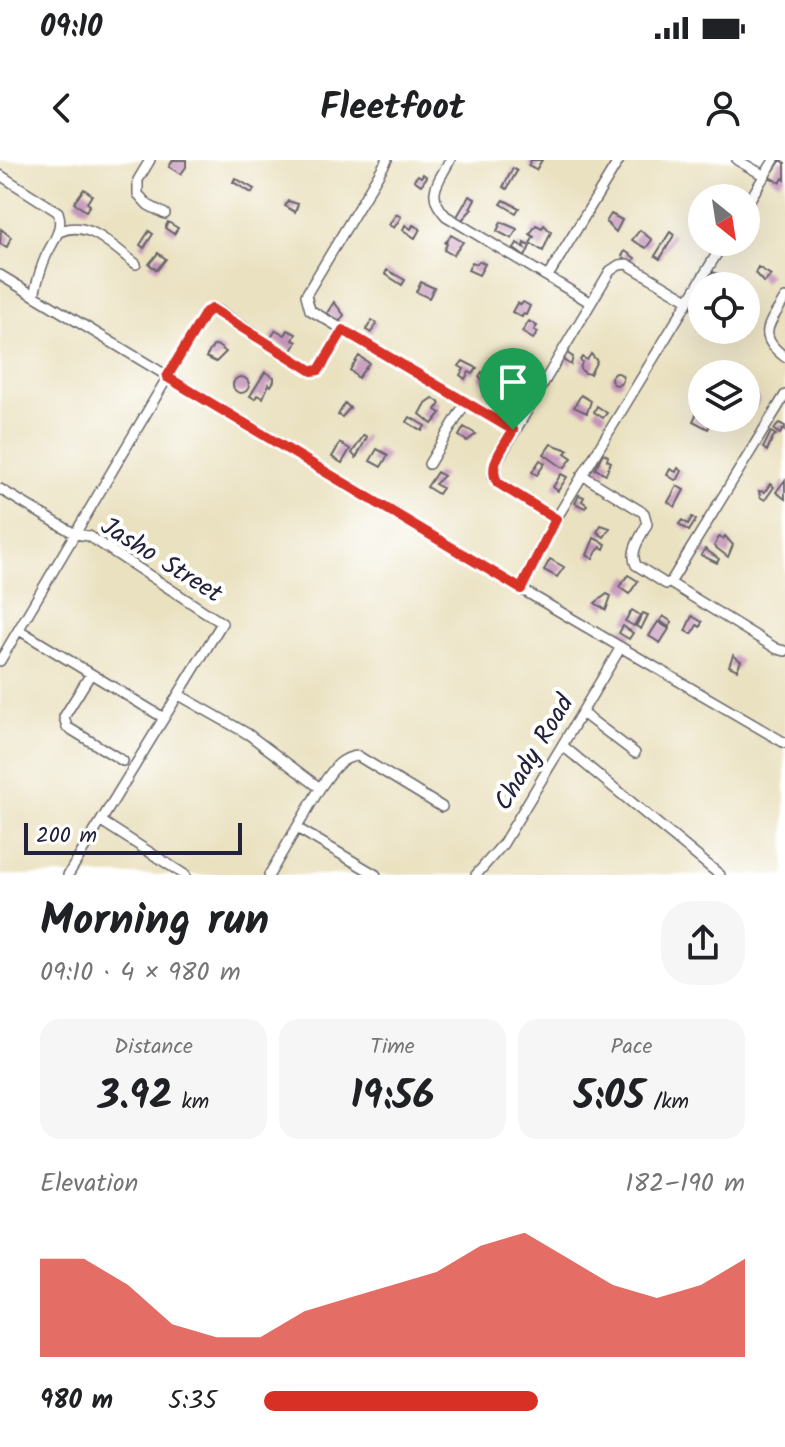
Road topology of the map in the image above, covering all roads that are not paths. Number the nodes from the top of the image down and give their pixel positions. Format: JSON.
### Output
{"nodes":[{"id":1,"x":150,"y":160,"type":"edge"},
{"id":2,"x":387,"y":160,"type":"edge"},
{"id":3,"x":450,"y":160,"type":"edge"},
{"id":4,"x":619,"y":160,"type":"edge"},
{"id":5,"x":737,"y":160,"type":"edge"},
{"id":6,"x":774,"y":160,"type":"edge"},
{"id":7,"x":0,"y":175,"type":"edge"},
{"id":8,"x":765,"y":176,"type":"junction"},
{"id":9,"x":760,"y":184,"type":"edge"},
{"id":10,"x":165,"y":214,"type":"dead end"},
{"id":11,"x":59,"y":232,"type":"junction"},
{"id":12,"x":136,"y":264,"type":"dead end"},
{"id":13,"x":0,"y":275,"type":"edge"},
{"id":14,"x":548,"y":276,"type":"junction"},
{"id":15,"x":34,"y":295,"type":"junction"},
{"id":16,"x":785,"y":298,"type":"edge"},
{"id":17,"x":688,"y":300,"type":"joint"},
{"id":18,"x":591,"y":303,"type":"junction"},
{"id":19,"x":343,"y":330,"type":"junction"},
{"id":20,"x":785,"y":357,"type":"edge"},
{"id":21,"x":167,"y":377,"type":"junction"},
{"id":22,"x":785,"y":395,"type":"edge"},
{"id":23,"x":466,"y":402,"type":"junction"},
{"id":24,"x":513,"y":430,"type":"junction"},
{"id":25,"x":429,"y":464,"type":"dead end"},
{"id":26,"x":582,"y":475,"type":"junction"},
{"id":27,"x":0,"y":489,"type":"edge"},
{"id":28,"x":556,"y":519,"type":"junction"},
{"id":29,"x":75,"y":534,"type":"junction"},
{"id":30,"x":670,"y":583,"type":"junction"},
{"id":31,"x":521,"y":589,"type":"junction"},
{"id":32,"x":19,"y":630,"type":"junction"},
{"id":33,"x":4,"y":644,"type":"edge"},
{"id":34,"x":621,"y":647,"type":"junction"},
{"id":35,"x":785,"y":651,"type":"edge"},
{"id":36,"x":0,"y":661,"type":"edge"},
{"id":37,"x":90,"y":675,"type":"junction"},
{"id":38,"x":179,"y":695,"type":"junction"},
{"id":39,"x":582,"y":713,"type":"junction"},
{"id":40,"x":164,"y":718,"type":"junction"},
{"id":41,"x":785,"y":743,"type":"edge"},
{"id":42,"x":563,"y":746,"type":"junction"},
{"id":43,"x":635,"y":753,"type":"dead end"},
{"id":44,"x":123,"y":761,"type":"dead end"},
{"id":45,"x":320,"y":788,"type":"junction"},
{"id":46,"x":442,"y":807,"type":"dead end"},
{"id":47,"x":101,"y":821,"type":"junction"},
{"id":48,"x":297,"y":828,"type":"junction"},
{"id":49,"x":483,"y":873,"type":"edge"},
{"id":50,"x":68,"y":875,"type":"edge"},
{"id":51,"x":185,"y":875,"type":"edge"},
{"id":52,"x":269,"y":875,"type":"edge"},
{"id":53,"x":376,"y":875,"type":"edge"},
{"id":54,"x":720,"y":875,"type":"edge"}],
"edges":[{"from":1,"to":10,"type":"street"},
{"from":2,"to":19,"type":"street"},
{"from":3,"to":14,"type":"street"},
{"from":4,"to":14,"type":"street"},
{"from":5,"to":8,"type":"street"},
{"from":6,"to":8,"type":"street"},
{"from":7,"to":11,"type":"street"},
{"from":8,"to":9,"type":"street"},
{"from":11,"to":12,"type":"street"},
{"from":11,"to":15,"type":"street"},
{"from":13,"to":15,"type":"street"},
{"from":14,"to":18,"type":"street"},
{"from":15,"to":21,"type":"street"},
{"from":16,"to":20,"type":"street"},
{"from":17,"to":18,"type":"street"},
{"from":17,"to":26,"type":"street"},
{"from":18,"to":24,"type":"street"},
{"from":19,"to":21,"type":"street"},
{"from":19,"to":23,"type":"street"},
{"from":21,"to":29,"type":"street"},
{"from":21,"to":31,"type":"street"},
{"from":22,"to":30,"type":"street"},
{"from":23,"to":24,"type":"street"},
{"from":23,"to":25,"type":"street"},
{"from":24,"to":28,"type":"street"},
{"from":26,"to":28,"type":"street"},
{"from":26,"to":30,"type":"street"},
{"from":27,"to":29,"type":"street","name":"Jasho Street"},
{"from":28,"to":31,"type":"street"},
{"from":29,"to":32,"type":"street"},
{"from":29,"to":38,"type":"street","name":"Jasho Street"},
{"from":30,"to":35,"type":"street"},
{"from":31,"to":34,"type":"street"},
{"from":32,"to":33,"type":"street"},
{"from":32,"to":37,"type":"street"},
{"from":33,"to":36,"type":"street"},
{"from":34,"to":39,"type":"street","name":"Chady Road"},
{"from":34,"to":41,"type":"street"},
{"from":37,"to":40,"type":"street"},
{"from":37,"to":44,"type":"street"},
{"from":38,"to":40,"type":"street"},
{"from":38,"to":45,"type":"street"},
{"from":39,"to":42,"type":"street","name":"Chady Road"},
{"from":39,"to":43,"type":"street"},
{"from":40,"to":47,"type":"street"},
{"from":42,"to":49,"type":"street","name":"Chady Road"},
{"from":42,"to":54,"type":"street"},
{"from":45,"to":46,"type":"street"},
{"from":45,"to":48,"type":"street"},
{"from":47,"to":50,"type":"street"},
{"from":47,"to":51,"type":"street"},
{"from":48,"to":52,"type":"street"},
{"from":48,"to":53,"type":"street"}]}
